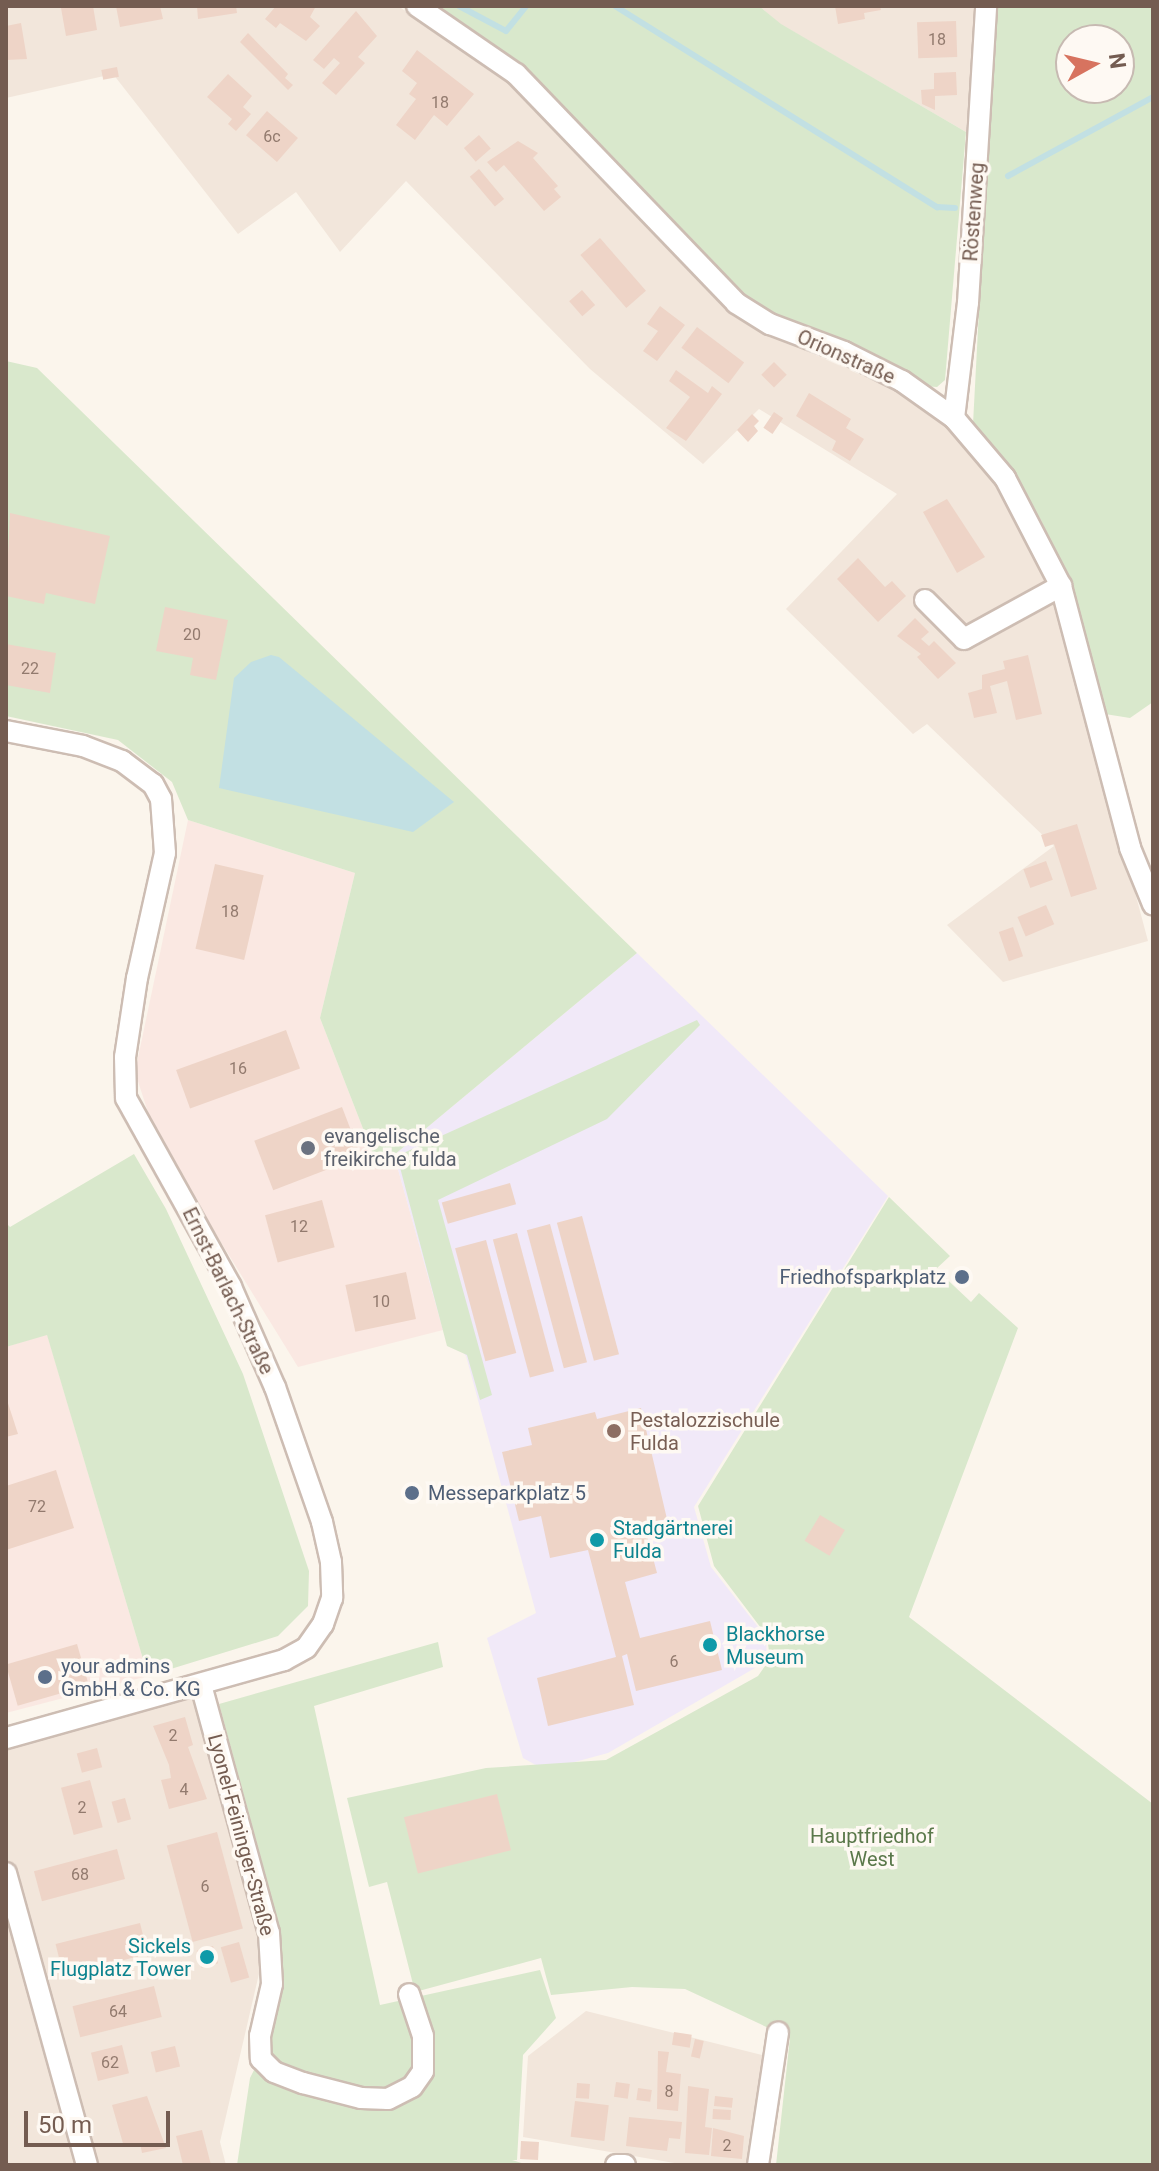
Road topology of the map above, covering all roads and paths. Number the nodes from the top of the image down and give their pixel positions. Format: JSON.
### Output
{"nodes":[{"id":1,"x":417,"y":6,"type":"edge"},
{"id":2,"x":986,"y":6,"type":"edge"},
{"id":3,"x":954,"y":418,"type":"junction"},
{"id":4,"x":1061,"y":586,"type":"junction"},
{"id":5,"x":925,"y":600,"type":"dead end"},
{"id":6,"x":6,"y":731,"type":"edge"},
{"id":7,"x":1153,"y":904,"type":"edge"},
{"id":8,"x":201,"y":1685,"type":"junction"},
{"id":9,"x":6,"y":1738,"type":"edge"},
{"id":10,"x":6,"y":1873,"type":"edge"},
{"id":11,"x":409,"y":1994,"type":"dead end"},
{"id":12,"x":778,"y":2033,"type":"dead end"},
{"id":13,"x":87,"y":2165,"type":"edge"},
{"id":14,"x":616,"y":2165,"type":"edge"},
{"id":15,"x":625,"y":2165,"type":"edge"},
{"id":16,"x":758,"y":2165,"type":"edge"}],
"edges":[{"from":1,"to":3,"type":"street","name":"Orionstraße"},
{"from":2,"to":3,"type":"street","name":"Röstenweg"},
{"from":3,"to":4,"type":"street","name":"Orionstraße"},
{"from":4,"to":5,"type":"street"},
{"from":4,"to":7,"type":"street","name":"Orionstraße"},
{"from":6,"to":8,"type":"street","name":"Ernst-Barlach-Straße"},
{"from":8,"to":9,"type":"street","name":"Ernst-Barlach-Straße"},
{"from":8,"to":11,"type":"street","name":"Lyonel-Feininger-Straße"},
{"from":10,"to":13,"type":"street"},
{"from":12,"to":16,"type":"street"},
{"from":14,"to":15,"type":"street"}]}
